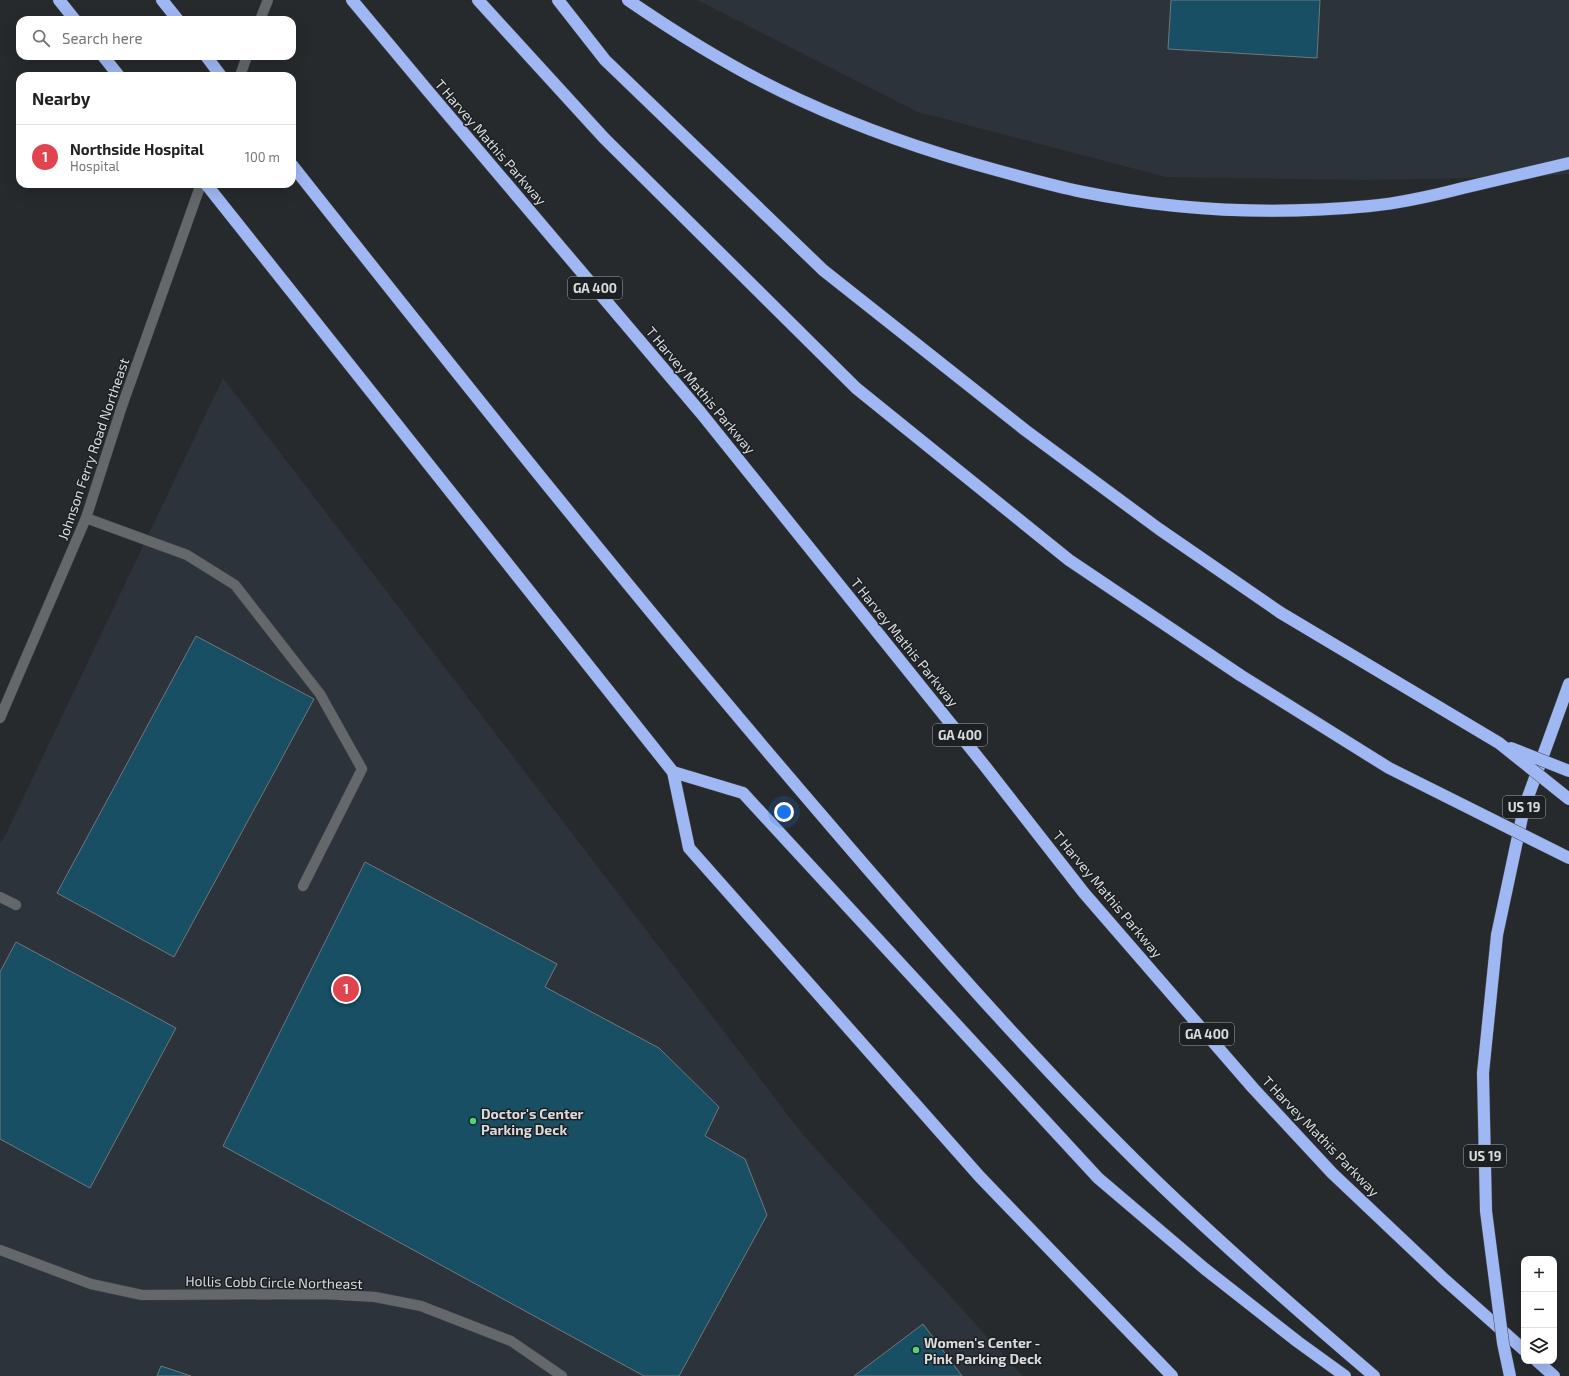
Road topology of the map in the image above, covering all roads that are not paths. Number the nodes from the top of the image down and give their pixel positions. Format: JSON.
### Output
{"nodes":[{"id":1,"x":59,"y":0,"type":"edge"},
{"id":2,"x":162,"y":0,"type":"edge"},
{"id":3,"x":268,"y":0,"type":"edge"},
{"id":4,"x":352,"y":0,"type":"edge"},
{"id":5,"x":478,"y":0,"type":"edge"},
{"id":6,"x":558,"y":0,"type":"edge"},
{"id":7,"x":628,"y":0,"type":"edge"},
{"id":8,"x":72,"y":16,"type":"edge"},
{"id":9,"x":175,"y":16,"type":"edge"},
{"id":10,"x":262,"y":16,"type":"edge"},
{"id":11,"x":106,"y":60,"type":"edge"},
{"id":12,"x":209,"y":60,"type":"edge"},
{"id":13,"x":246,"y":60,"type":"edge"},
{"id":14,"x":116,"y":72,"type":"edge"},
{"id":15,"x":218,"y":72,"type":"edge"},
{"id":16,"x":241,"y":72,"type":"edge"},
{"id":17,"x":1569,"y":163,"type":"edge"},
{"id":18,"x":296,"y":171,"type":"edge"},
{"id":19,"x":200,"y":188,"type":"edge"},
{"id":20,"x":209,"y":188,"type":"edge"},
{"id":21,"x":86,"y":518,"type":"junction"},
{"id":22,"x":1569,"y":684,"type":"edge"},
{"id":23,"x":0,"y":718,"type":"edge"},
{"id":24,"x":1499,"y":743,"type":"junction"},
{"id":25,"x":1569,"y":771,"type":"edge"},
{"id":26,"x":673,"y":772,"type":"junction"},
{"id":27,"x":1569,"y":799,"type":"edge"},
{"id":28,"x":1569,"y":858,"type":"edge"},
{"id":29,"x":303,"y":886,"type":"dead end"},
{"id":30,"x":0,"y":897,"type":"edge"},
{"id":31,"x":16,"y":905,"type":"dead end"},
{"id":32,"x":0,"y":1250,"type":"edge"},
{"id":33,"x":1521,"y":1347,"type":"edge"},
{"id":34,"x":1540,"y":1364,"type":"edge"},
{"id":35,"x":562,"y":1376,"type":"edge"},
{"id":36,"x":1172,"y":1376,"type":"edge"},
{"id":37,"x":1345,"y":1376,"type":"edge"},
{"id":38,"x":1374,"y":1376,"type":"edge"},
{"id":39,"x":1510,"y":1376,"type":"edge"},
{"id":40,"x":1554,"y":1376,"type":"edge"}],
"edges":[{"from":1,"to":8,"type":"highway"},
{"from":2,"to":9,"type":"highway"},
{"from":3,"to":10,"type":"main road","bridge":true},
{"from":4,"to":33,"type":"highway","name":"T Harvey Mathis Parkway","number":"GA 400"},
{"from":5,"to":28,"type":"highway","bridge":true},
{"from":6,"to":24,"type":"highway","bridge":true},
{"from":7,"to":17,"type":"highway"},
{"from":11,"to":14,"type":"highway"},
{"from":12,"to":15,"type":"highway"},
{"from":13,"to":16,"type":"main road"},
{"from":18,"to":38,"type":"highway"},
{"from":19,"to":21,"type":"main road","name":"Johnson Ferry Road Northeast"},
{"from":20,"to":26,"type":"highway"},
{"from":21,"to":23,"type":"main road","name":"Johnson Ferry Road Northeast"},
{"from":21,"to":29,"type":"main road"},
{"from":22,"to":39,"type":"highway","number":"US 19","bridge":true},
{"from":24,"to":25,"type":"highway","bridge":true},
{"from":24,"to":27,"type":"highway","bridge":true},
{"from":26,"to":36,"type":"highway"},
{"from":26,"to":37,"type":"highway"},
{"from":30,"to":31,"type":"main road"},
{"from":32,"to":35,"type":"main road","name":"Hollis Cobb Circle Northeast"},
{"from":34,"to":40,"type":"highway"}]}
